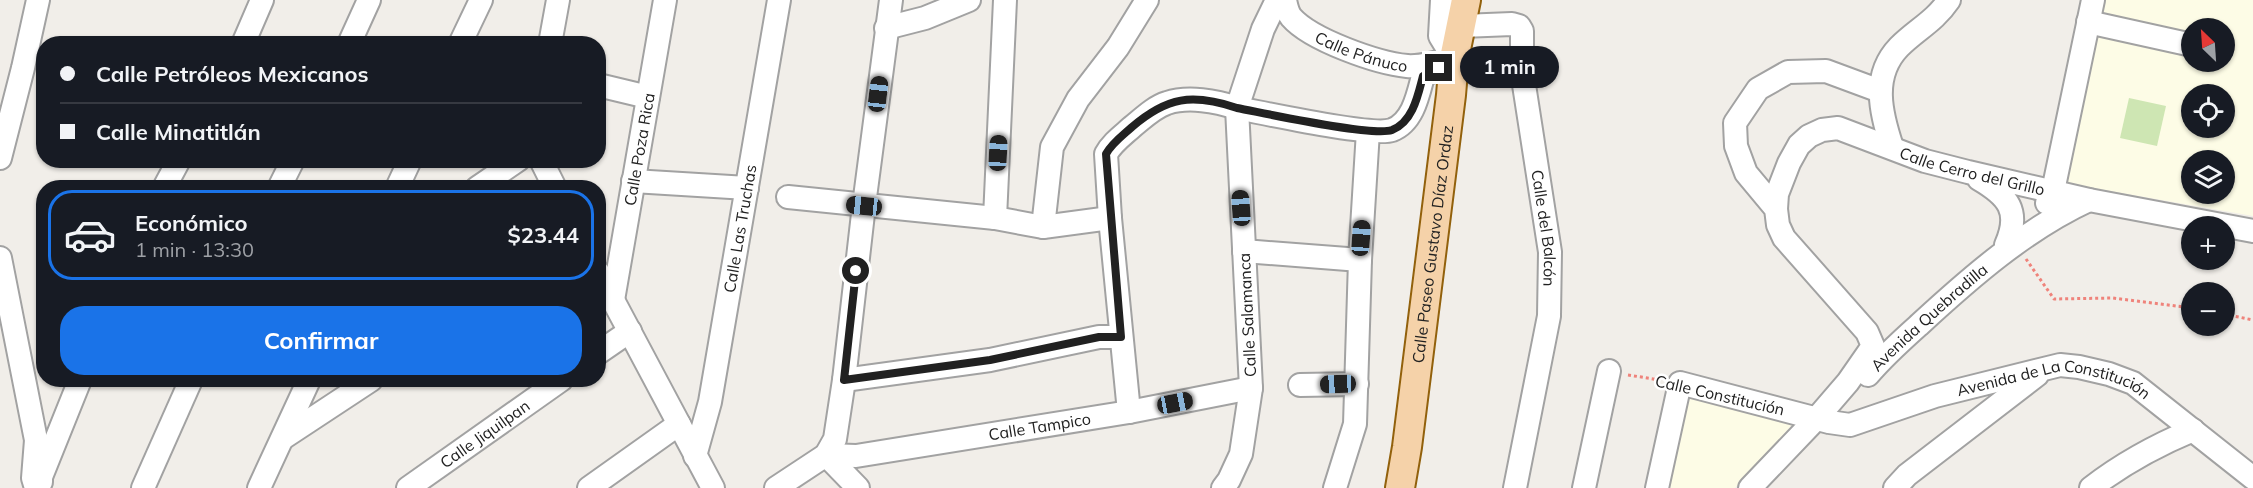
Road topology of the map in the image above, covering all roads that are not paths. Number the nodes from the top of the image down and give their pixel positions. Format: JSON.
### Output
{"nodes":[{"id":1,"x":38,"y":0,"type":"edge"},
{"id":2,"x":262,"y":0,"type":"edge"},
{"id":3,"x":369,"y":0,"type":"edge"},
{"id":4,"x":481,"y":0,"type":"edge"},
{"id":5,"x":558,"y":0,"type":"edge"},
{"id":6,"x":665,"y":0,"type":"edge"},
{"id":7,"x":779,"y":0,"type":"edge"},
{"id":8,"x":891,"y":0,"type":"edge"},
{"id":9,"x":969,"y":0,"type":"edge"},
{"id":10,"x":1005,"y":0,"type":"edge"},
{"id":11,"x":1147,"y":0,"type":"edge"},
{"id":12,"x":1277,"y":0,"type":"edge"},
{"id":13,"x":1285,"y":0,"type":"edge"},
{"id":14,"x":1442,"y":0,"type":"edge"},
{"id":15,"x":1949,"y":0,"type":"edge"},
{"id":16,"x":2093,"y":0,"type":"edge"},
{"id":17,"x":1464,"y":13,"type":"edge"},
{"id":18,"x":2088,"y":22,"type":"junction"},
{"id":19,"x":886,"y":28,"type":"junction"},
{"id":20,"x":246,"y":36,"type":"edge"},
{"id":21,"x":353,"y":36,"type":"edge"},
{"id":22,"x":469,"y":36,"type":"edge"},
{"id":23,"x":551,"y":36,"type":"edge"},
{"id":24,"x":2181,"y":43,"type":"edge"},
{"id":25,"x":1454,"y":59,"type":"junction"},
{"id":26,"x":606,"y":87,"type":"edge"},
{"id":27,"x":1880,"y":91,"type":"junction"},
{"id":28,"x":648,"y":97,"type":"junction"},
{"id":29,"x":1237,"y":108,"type":"junction"},
{"id":30,"x":1368,"y":131,"type":"junction"},
{"id":31,"x":1892,"y":147,"type":"junction"},
{"id":32,"x":0,"y":158,"type":"edge"},
{"id":33,"x":506,"y":168,"type":"edge"},
{"id":34,"x":1968,"y":172,"type":"junction"},
{"id":35,"x":489,"y":180,"type":"edge"},
{"id":36,"x":633,"y":181,"type":"junction"},
{"id":37,"x":747,"y":188,"type":"junction"},
{"id":38,"x":2053,"y":191,"type":"junction"},
{"id":39,"x":788,"y":197,"type":"dead end"},
{"id":40,"x":2089,"y":200,"type":"junction"},
{"id":41,"x":864,"y":206,"type":"junction"},
{"id":42,"x":1776,"y":208,"type":"junction"},
{"id":43,"x":995,"y":218,"type":"junction"},
{"id":44,"x":1110,"y":218,"type":"junction"},
{"id":45,"x":1054,"y":225,"type":"junction"},
{"id":46,"x":2253,"y":231,"type":"edge"},
{"id":47,"x":2011,"y":245,"type":"junction"},
{"id":48,"x":1244,"y":252,"type":"junction"},
{"id":49,"x":0,"y":258,"type":"edge"},
{"id":50,"x":1360,"y":260,"type":"junction"},
{"id":51,"x":606,"y":287,"type":"edge"},
{"id":52,"x":613,"y":300,"type":"junction"},
{"id":53,"x":630,"y":331,"type":"junction"},
{"id":54,"x":1121,"y":337,"type":"junction"},
{"id":55,"x":606,"y":348,"type":"edge"},
{"id":56,"x":2044,"y":369,"type":"junction"},
{"id":57,"x":1609,"y":371,"type":"road end"},
{"id":58,"x":844,"y":380,"type":"junction"},
{"id":59,"x":1356,"y":384,"type":"junction"},
{"id":60,"x":1300,"y":385,"type":"dead end"},
{"id":61,"x":77,"y":387,"type":"edge"},
{"id":62,"x":188,"y":387,"type":"edge"},
{"id":63,"x":306,"y":387,"type":"edge"},
{"id":64,"x":360,"y":387,"type":"edge"},
{"id":65,"x":551,"y":387,"type":"edge"},
{"id":66,"x":1251,"y":388,"type":"junction"},
{"id":67,"x":1129,"y":412,"type":"junction"},
{"id":68,"x":1823,"y":420,"type":"junction"},
{"id":69,"x":679,"y":424,"type":"junction"},
{"id":70,"x":2193,"y":430,"type":"junction"},
{"id":71,"x":283,"y":438,"type":"junction"},
{"id":72,"x":826,"y":455,"type":"junction"},
{"id":73,"x":695,"y":456,"type":"junction"},
{"id":74,"x":2253,"y":478,"type":"edge"},
{"id":75,"x":36,"y":488,"type":"edge"},
{"id":76,"x":42,"y":488,"type":"edge"},
{"id":77,"x":143,"y":488,"type":"edge"},
{"id":78,"x":259,"y":488,"type":"edge"},
{"id":79,"x":408,"y":488,"type":"edge"},
{"id":80,"x":589,"y":488,"type":"edge"},
{"id":81,"x":713,"y":488,"type":"edge"},
{"id":82,"x":776,"y":488,"type":"edge"},
{"id":83,"x":858,"y":488,"type":"edge"},
{"id":84,"x":1223,"y":488,"type":"edge"},
{"id":85,"x":1335,"y":488,"type":"edge"},
{"id":86,"x":1400,"y":488,"type":"edge"},
{"id":87,"x":1515,"y":488,"type":"edge"},
{"id":88,"x":1584,"y":488,"type":"edge"},
{"id":89,"x":1657,"y":488,"type":"edge"},
{"id":90,"x":1750,"y":488,"type":"edge"},
{"id":91,"x":1766,"y":488,"type":"edge"},
{"id":92,"x":1895,"y":488,"type":"edge"},
{"id":93,"x":2091,"y":488,"type":"edge"}],
"edges":[{"from":1,"to":32,"type":"street"},
{"from":2,"to":20,"type":"street"},
{"from":3,"to":21,"type":"street"},
{"from":4,"to":22,"type":"street"},
{"from":5,"to":23,"type":"street"},
{"from":6,"to":28,"type":"street","name":"Calle Poza Rica"},
{"from":7,"to":37,"type":"street","name":"Calle Las Truchas"},
{"from":8,"to":19,"type":"street"},
{"from":9,"to":19,"type":"street"},
{"from":10,"to":43,"type":"street"},
{"from":11,"to":45,"type":"street"},
{"from":12,"to":29,"type":"street","name":"Calle Salamanca"},
{"from":13,"to":25,"type":"street","name":"Calle Pánuco"},
{"from":14,"to":25,"type":"street"},
{"from":15,"to":27,"type":"street","name":"Calle Cerro del Grillo"},
{"from":16,"to":18,"type":"street"},
{"from":17,"to":25,"type":"main road","name":"Calle Paseo Gustavo Díaz Ordaz"},
{"from":17,"to":87,"type":"street","name":"Calle del Balcón"},
{"from":18,"to":24,"type":"street"},
{"from":18,"to":38,"type":"street"},
{"from":19,"to":41,"type":"street"},
{"from":25,"to":30,"type":"street"},
{"from":25,"to":86,"type":"main road","name":"Calle Paseo Gustavo Díaz Ordaz"},
{"from":26,"to":28,"type":"street"},
{"from":27,"to":31,"type":"street","name":"Calle Cerro del Grillo"},
{"from":27,"to":42,"type":"street"},
{"from":28,"to":36,"type":"street","name":"Calle Poza Rica"},
{"from":29,"to":30,"type":"street"},
{"from":29,"to":44,"type":"street"},
{"from":29,"to":48,"type":"street","name":"Calle Salamanca"},
{"from":30,"to":50,"type":"street"},
{"from":31,"to":34,"type":"street","name":"Calle Cerro del Grillo"},
{"from":31,"to":42,"type":"street","name":"Calle Cerro del Grillo"},
{"from":33,"to":35,"type":"street"},
{"from":34,"to":38,"type":"street","name":"Calle Cerro del Grillo"},
{"from":34,"to":47,"type":"street"},
{"from":36,"to":37,"type":"street"},
{"from":36,"to":52,"type":"street","name":"Calle Poza Rica"},
{"from":37,"to":73,"type":"street","name":"Calle Las Truchas"},
{"from":38,"to":40,"type":"street","name":"Calle Cerro del Grillo"},
{"from":38,"to":47,"type":"street"},
{"from":39,"to":41,"type":"street"},
{"from":40,"to":46,"type":"street","name":"Calle Cerro del Grillo"},
{"from":40,"to":47,"type":"street","name":"Avenida Quebradilla"},
{"from":41,"to":43,"type":"street"},
{"from":41,"to":58,"type":"street"},
{"from":42,"to":68,"type":"street","name":"Avenida Quebradilla"},
{"from":43,"to":45,"type":"street"},
{"from":44,"to":45,"type":"street"},
{"from":44,"to":54,"type":"street"},
{"from":47,"to":68,"type":"street","name":"Avenida Quebradilla"},
{"from":48,"to":50,"type":"street"},
{"from":48,"to":66,"type":"street","name":"Calle Salamanca"},
{"from":49,"to":75,"type":"street"},
{"from":50,"to":59,"type":"street"},
{"from":51,"to":52,"type":"street"},
{"from":52,"to":53,"type":"street"},
{"from":53,"to":55,"type":"street"},
{"from":53,"to":69,"type":"street"},
{"from":54,"to":58,"type":"street"},
{"from":54,"to":67,"type":"street"},
{"from":56,"to":68,"type":"street","name":"Avenida de La Constitución"},
{"from":56,"to":70,"type":"street","name":"Avenida de La Constitución"},
{"from":56,"to":92,"type":"street"},
{"from":57,"to":88,"type":"street"},
{"from":58,"to":72,"type":"street"},
{"from":59,"to":60,"type":"street"},
{"from":59,"to":85,"type":"street"},
{"from":61,"to":76,"type":"street"},
{"from":62,"to":77,"type":"street"},
{"from":63,"to":71,"type":"street"},
{"from":64,"to":71,"type":"street"},
{"from":65,"to":79,"type":"street","name":"Calle Jiquilpan"},
{"from":66,"to":67,"type":"street","name":"Calle Tampico"},
{"from":66,"to":84,"type":"street","name":"Calle Salamanca"},
{"from":67,"to":72,"type":"street","name":"Calle Tampico"},
{"from":68,"to":89,"type":"street","name":"Calle Constitución"},
{"from":68,"to":90,"type":"street","name":"Avenida Quebradilla"},
{"from":68,"to":91,"type":"street","name":"Avenida Quebradilla"},
{"from":69,"to":73,"type":"street"},
{"from":69,"to":80,"type":"street"},
{"from":70,"to":74,"type":"street","name":"Avenida de La Constitución"},
{"from":70,"to":93,"type":"street"},
{"from":71,"to":78,"type":"street"},
{"from":72,"to":82,"type":"street"},
{"from":72,"to":83,"type":"street"},
{"from":73,"to":81,"type":"street"}]}
